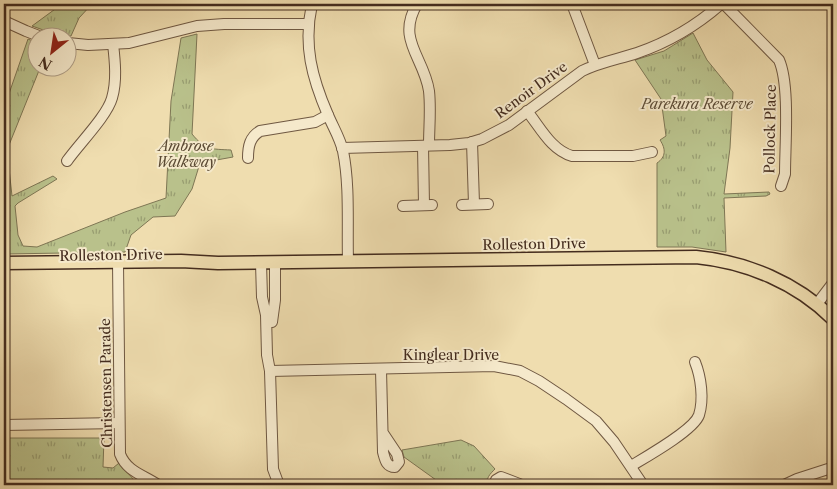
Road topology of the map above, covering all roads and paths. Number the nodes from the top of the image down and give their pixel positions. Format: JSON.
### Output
{"nodes":[{"id":1,"x":312,"y":4,"type":"edge"},
{"id":2,"x":417,"y":4,"type":"edge"},
{"id":3,"x":572,"y":4,"type":"edge"},
{"id":4,"x":723,"y":4,"type":"edge"},
{"id":5,"x":4,"y":21,"type":"edge"},
{"id":6,"x":309,"y":24,"type":"junction"},
{"id":7,"x":28,"y":32,"type":"edge"},
{"id":8,"x":78,"y":44,"type":"edge"},
{"id":9,"x":113,"y":44,"type":"junction"},
{"id":10,"x":595,"y":65,"type":"junction"},
{"id":11,"x":527,"y":111,"type":"junction"},
{"id":12,"x":328,"y":116,"type":"junction"},
{"id":13,"x":472,"y":142,"type":"junction"},
{"id":14,"x":426,"y":146,"type":"junction"},
{"id":15,"x":342,"y":148,"type":"junction"},
{"id":16,"x":652,"y":152,"type":"dead end"},
{"id":17,"x":248,"y":158,"type":"dead end"},
{"id":18,"x":67,"y":161,"type":"dead end"},
{"id":19,"x":781,"y":186,"type":"dead end"},
{"id":20,"x":474,"y":204,"type":"junction"},
{"id":21,"x":488,"y":204,"type":"dead end"},
{"id":22,"x":462,"y":205,"type":"dead end"},
{"id":23,"x":403,"y":206,"type":"dead end"},
{"id":24,"x":275,"y":262,"type":"junction"},
{"id":25,"x":348,"y":262,"type":"junction"},
{"id":26,"x":4,"y":263,"type":"edge"},
{"id":27,"x":262,"y":263,"type":"junction"},
{"id":28,"x":118,"y":266,"type":"junction"},
{"id":29,"x":4,"y":272,"type":"edge"},
{"id":30,"x":833,"y":283,"type":"edge"},
{"id":31,"x":817,"y":304,"type":"junction"},
{"id":32,"x":833,"y":319,"type":"edge"},
{"id":33,"x":695,"y":362,"type":"dead end"},
{"id":34,"x":270,"y":369,"type":"junction"},
{"id":35,"x":381,"y":370,"type":"junction"},
{"id":36,"x":119,"y":423,"type":"junction"},
{"id":37,"x":4,"y":425,"type":"edge"},
{"id":38,"x":383,"y":433,"type":"dead end"},
{"id":39,"x":631,"y":466,"type":"junction"},
{"id":40,"x":833,"y":469,"type":"edge"},
{"id":41,"x":158,"y":485,"type":"edge"},
{"id":42,"x":279,"y":485,"type":"edge"},
{"id":43,"x":494,"y":485,"type":"edge"},
{"id":44,"x":522,"y":485,"type":"edge"},
{"id":45,"x":643,"y":485,"type":"edge"},
{"id":46,"x":784,"y":485,"type":"edge"}],
"edges":[{"from":1,"to":6,"type":"street"},
{"from":2,"to":14,"type":"street"},
{"from":3,"to":10,"type":"street"},
{"from":4,"to":10,"type":"street","name":"Renoir Drive"},
{"from":4,"to":19,"type":"street","name":"Pollock Place"},
{"from":5,"to":7,"type":"street"},
{"from":6,"to":9,"type":"street"},
{"from":6,"to":12,"type":"street"},
{"from":8,"to":9,"type":"street"},
{"from":9,"to":18,"type":"street"},
{"from":10,"to":11,"type":"street","name":"Renoir Drive"},
{"from":11,"to":13,"type":"street","name":"Renoir Drive"},
{"from":11,"to":16,"type":"street"},
{"from":12,"to":15,"type":"street"},
{"from":12,"to":17,"type":"street"},
{"from":13,"to":14,"type":"street","name":"Renoir Drive"},
{"from":13,"to":20,"type":"street"},
{"from":14,"to":15,"type":"street","name":"Renoir Drive"},
{"from":14,"to":23,"type":"street"},
{"from":15,"to":25,"type":"street"},
{"from":20,"to":21,"type":"street"},
{"from":20,"to":22,"type":"street"},
{"from":24,"to":25,"type":"main road","name":"Rolleston Drive"},
{"from":24,"to":27,"type":"main road","name":"Rolleston Drive"},
{"from":24,"to":34,"type":"street"},
{"from":25,"to":31,"type":"main road","name":"Rolleston Drive"},
{"from":26,"to":28,"type":"main road","name":"Rolleston Drive"},
{"from":27,"to":28,"type":"main road","name":"Rolleston Drive"},
{"from":27,"to":34,"type":"street"},
{"from":28,"to":29,"type":"main road","name":"Rolleston Drive"},
{"from":28,"to":36,"type":"street","name":"Christensen Parade"},
{"from":30,"to":31,"type":"street"},
{"from":31,"to":32,"type":"main road","name":"Rolleston Drive"},
{"from":33,"to":39,"type":"street"},
{"from":34,"to":35,"type":"street","name":"Kinglear Drive"},
{"from":34,"to":42,"type":"street"},
{"from":35,"to":38,"type":"street"},
{"from":35,"to":39,"type":"street","name":"Kinglear Drive"},
{"from":36,"to":37,"type":"street"},
{"from":36,"to":41,"type":"street","name":"Christensen Parade"},
{"from":39,"to":45,"type":"street","name":"Kinglear Drive"},
{"from":40,"to":46,"type":"street"},
{"from":43,"to":44,"type":"street"}]}
